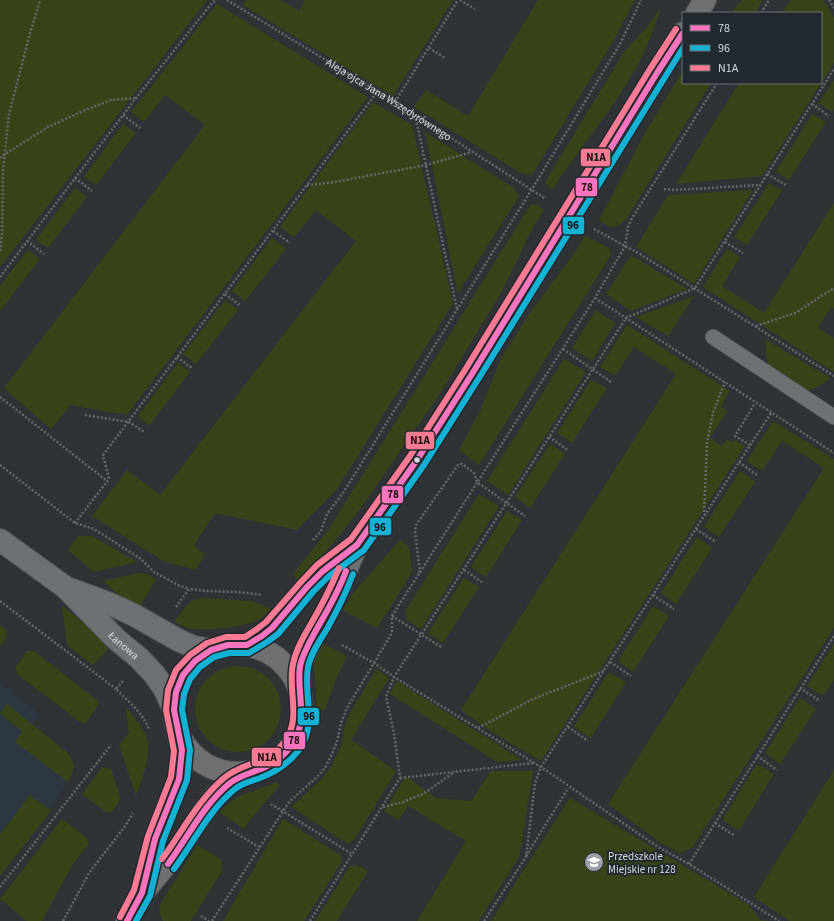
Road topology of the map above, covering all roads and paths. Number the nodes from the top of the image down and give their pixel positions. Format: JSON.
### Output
{"nodes":[{"id":1,"x":40,"y":0,"type":"edge"},
{"id":2,"x":217,"y":0,"type":"edge"},
{"id":3,"x":227,"y":0,"type":"edge"},
{"id":4,"x":459,"y":0,"type":"edge"},
{"id":5,"x":641,"y":0,"type":"edge"},
{"id":6,"x":706,"y":0,"type":"edge"},
{"id":7,"x":769,"y":0,"type":"edge"},
{"id":8,"x":830,"y":0,"type":"edge"},
{"id":9,"x":834,"y":8,"type":"edge"},
{"id":10,"x":475,"y":10,"type":"dead end"},
{"id":11,"x":698,"y":12,"type":"edge"},
{"id":12,"x":762,"y":12,"type":"edge"},
{"id":13,"x":682,"y":36,"type":"edge"},
{"id":14,"x":429,"y":48,"type":"junction"},
{"id":15,"x":445,"y":58,"type":"dead end"},
{"id":16,"x":834,"y":69,"type":"edge"},
{"id":17,"x":716,"y":84,"type":"edge"},
{"id":18,"x":378,"y":91,"type":"junction"},
{"id":19,"x":136,"y":98,"type":"junction"},
{"id":20,"x":396,"y":102,"type":"junction"},
{"id":21,"x":812,"y":104,"type":"junction"},
{"id":22,"x":414,"y":114,"type":"junction"},
{"id":23,"x":124,"y":115,"type":"junction"},
{"id":24,"x":830,"y":116,"type":"dead end"},
{"id":25,"x":140,"y":128,"type":"dead end"},
{"id":26,"x":473,"y":152,"type":"junction"},
{"id":27,"x":4,"y":154,"type":"junction"},
{"id":28,"x":0,"y":158,"type":"edge"},
{"id":29,"x":426,"y":165,"type":"junction"},
{"id":30,"x":767,"y":174,"type":"junction"},
{"id":31,"x":75,"y":178,"type":"junction"},
{"id":32,"x":307,"y":185,"type":"junction"},
{"id":33,"x":761,"y":185,"type":"junction"},
{"id":34,"x":786,"y":185,"type":"dead end"},
{"id":35,"x":532,"y":189,"type":"junction"},
{"id":36,"x":664,"y":189,"type":"dead end"},
{"id":37,"x":92,"y":191,"type":"dead end"},
{"id":38,"x":549,"y":201,"type":"dead end"},
{"id":39,"x":590,"y":226,"type":"dead end"},
{"id":40,"x":272,"y":230,"type":"junction"},
{"id":41,"x":27,"y":241,"type":"junction"},
{"id":42,"x":725,"y":242,"type":"junction"},
{"id":43,"x":290,"y":243,"type":"dead end"},
{"id":44,"x":625,"y":246,"type":"junction"},
{"id":45,"x":0,"y":251,"type":"edge"},
{"id":46,"x":743,"y":253,"type":"dead end"},
{"id":47,"x":44,"y":254,"type":"dead end"},
{"id":48,"x":0,"y":277,"type":"edge"},
{"id":49,"x":695,"y":288,"type":"junction"},
{"id":50,"x":834,"y":288,"type":"edge"},
{"id":51,"x":225,"y":294,"type":"junction"},
{"id":52,"x":595,"y":298,"type":"junction"},
{"id":53,"x":241,"y":306,"type":"dead end"},
{"id":54,"x":457,"y":310,"type":"junction"},
{"id":55,"x":626,"y":318,"type":"junction"},
{"id":56,"x":755,"y":326,"type":"junction"},
{"id":57,"x":713,"y":337,"type":"dead end"},
{"id":58,"x":563,"y":349,"type":"junction"},
{"id":59,"x":177,"y":357,"type":"junction"},
{"id":60,"x":193,"y":369,"type":"dead end"},
{"id":61,"x":593,"y":369,"type":"junction"},
{"id":62,"x":834,"y":376,"type":"edge"},
{"id":63,"x":611,"y":382,"type":"dead end"},
{"id":64,"x":725,"y":382,"type":"junction"},
{"id":65,"x":0,"y":397,"type":"edge"},
{"id":66,"x":755,"y":403,"type":"junction"},
{"id":67,"x":771,"y":413,"type":"junction"},
{"id":68,"x":85,"y":414,"type":"dead end"},
{"id":69,"x":834,"y":417,"type":"edge"},
{"id":70,"x":129,"y":422,"type":"junction"},
{"id":71,"x":144,"y":432,"type":"dead end"},
{"id":72,"x":549,"y":437,"type":"junction"},
{"id":73,"x":750,"y":445,"type":"junction"},
{"id":74,"x":568,"y":450,"type":"dead end"},
{"id":75,"x":834,"y":453,"type":"edge"},
{"id":76,"x":739,"y":462,"type":"junction"},
{"id":77,"x":0,"y":465,"type":"edge"},
{"id":78,"x":758,"y":476,"type":"dead end"},
{"id":79,"x":107,"y":481,"type":"junction"},
{"id":80,"x":477,"y":482,"type":"junction"},
{"id":81,"x":507,"y":504,"type":"junction"},
{"id":82,"x":704,"y":512,"type":"dead end"},
{"id":83,"x":327,"y":514,"type":"dead end"},
{"id":84,"x":525,"y":516,"type":"dead end"},
{"id":85,"x":75,"y":523,"type":"junction"},
{"id":86,"x":696,"y":528,"type":"junction"},
{"id":87,"x":0,"y":540,"type":"edge"},
{"id":88,"x":716,"y":542,"type":"dead end"},
{"id":89,"x":357,"y":545,"type":"junction"},
{"id":90,"x":464,"y":570,"type":"junction"},
{"id":91,"x":420,"y":573,"type":"junction"},
{"id":92,"x":482,"y":582,"type":"dead end"},
{"id":93,"x":65,"y":587,"type":"junction"},
{"id":94,"x":189,"y":589,"type":"junction"},
{"id":95,"x":653,"y":595,"type":"junction"},
{"id":96,"x":267,"y":596,"type":"dead end"},
{"id":97,"x":0,"y":601,"type":"edge"},
{"id":98,"x":674,"y":609,"type":"dead end"},
{"id":99,"x":173,"y":611,"type":"dead end"},
{"id":100,"x":392,"y":616,"type":"junction"},
{"id":101,"x":421,"y":635,"type":"junction"},
{"id":102,"x":834,"y":636,"type":"edge"},
{"id":103,"x":339,"y":644,"type":"dead end"},
{"id":104,"x":247,"y":645,"type":"junction"},
{"id":105,"x":441,"y":648,"type":"dead end"},
{"id":106,"x":211,"y":650,"type":"junction"},
{"id":107,"x":610,"y":662,"type":"junction"},
{"id":108,"x":374,"y":663,"type":"junction"},
{"id":109,"x":604,"y":671,"type":"junction"},
{"id":110,"x":631,"y":676,"type":"dead end"},
{"id":111,"x":125,"y":677,"type":"dead end"},
{"id":112,"x":394,"y":677,"type":"junction"},
{"id":113,"x":800,"y":688,"type":"junction"},
{"id":114,"x":116,"y":689,"type":"junction"},
{"id":115,"x":300,"y":690,"type":"junction"},
{"id":116,"x":820,"y":702,"type":"dead end"},
{"id":117,"x":175,"y":719,"type":"junction"},
{"id":118,"x":568,"y":727,"type":"junction"},
{"id":119,"x":478,"y":728,"type":"junction"},
{"id":120,"x":150,"y":731,"type":"dead end"},
{"id":121,"x":588,"y":741,"type":"dead end"},
{"id":122,"x":111,"y":745,"type":"dead end"},
{"id":123,"x":757,"y":756,"type":"junction"},
{"id":124,"x":533,"y":763,"type":"junction"},
{"id":125,"x":541,"y":768,"type":"junction"},
{"id":126,"x":777,"y":770,"type":"dead end"},
{"id":127,"x":249,"y":772,"type":"junction"},
{"id":128,"x":453,"y":772,"type":"junction"},
{"id":129,"x":400,"y":778,"type":"junction"},
{"id":130,"x":567,"y":790,"type":"dead end"},
{"id":131,"x":271,"y":804,"type":"dead end"},
{"id":132,"x":136,"y":807,"type":"dead end"},
{"id":133,"x":382,"y":807,"type":"junction"},
{"id":134,"x":283,"y":811,"type":"junction"},
{"id":135,"x":715,"y":823,"type":"junction"},
{"id":136,"x":735,"y":836,"type":"dead end"},
{"id":137,"x":352,"y":854,"type":"junction"},
{"id":138,"x":526,"y":857,"type":"junction"},
{"id":139,"x":689,"y":864,"type":"junction"},
{"id":140,"x":0,"y":887,"type":"edge"},
{"id":141,"x":142,"y":893,"type":"junction"},
{"id":142,"x":201,"y":916,"type":"dead end"},
{"id":143,"x":63,"y":921,"type":"edge"},
{"id":144,"x":127,"y":921,"type":"edge"},
{"id":145,"x":209,"y":921,"type":"edge"},
{"id":146,"x":212,"y":921,"type":"edge"},
{"id":147,"x":310,"y":921,"type":"edge"},
{"id":148,"x":484,"y":921,"type":"edge"},
{"id":149,"x":779,"y":921,"type":"edge"}],
"edges":[{"from":1,"to":27,"type":"path"},
{"from":2,"to":19,"type":"path"},
{"from":3,"to":18,"type":"path","name":"Aleja ojca Jana Wszędyrównego"},
{"from":4,"to":10,"type":"path"},
{"from":4,"to":14,"type":"path"},
{"from":5,"to":35,"type":"path"},
{"from":6,"to":11,"type":"main road"},
{"from":7,"to":12,"type":"path"},
{"from":8,"to":9,"type":"path"},
{"from":13,"to":89,"type":"main road"},
{"from":14,"to":15,"type":"path"},
{"from":14,"to":20,"type":"path"},
{"from":16,"to":21,"type":"path"},
{"from":17,"to":44,"type":"path"},
{"from":18,"to":20,"type":"path","name":"Aleja ojca Jana Wszędyrównego"},
{"from":18,"to":32,"type":"path"},
{"from":19,"to":23,"type":"path"},
{"from":19,"to":27,"type":"path"},
{"from":20,"to":22,"type":"path","name":"Aleja ojca Jana Wszędyrównego"},
{"from":21,"to":24,"type":"path"},
{"from":21,"to":30,"type":"path"},
{"from":22,"to":26,"type":"path","name":"Aleja ojca Jana Wszędyrównego"},
{"from":22,"to":29,"type":"path"},
{"from":23,"to":25,"type":"path"},
{"from":23,"to":31,"type":"path"},
{"from":26,"to":29,"type":"path"},
{"from":26,"to":35,"type":"path","name":"Aleja ojca Jana Wszędyrównego"},
{"from":27,"to":28,"type":"path"},
{"from":27,"to":45,"type":"path"},
{"from":29,"to":32,"type":"path"},
{"from":29,"to":54,"type":"path"},
{"from":30,"to":33,"type":"path"},
{"from":30,"to":34,"type":"path"},
{"from":31,"to":37,"type":"path"},
{"from":31,"to":41,"type":"path"},
{"from":32,"to":40,"type":"path"},
{"from":33,"to":36,"type":"path"},
{"from":33,"to":42,"type":"path"},
{"from":35,"to":38,"type":"path","name":"Aleja ojca Jana Wszędyrównego"},
{"from":35,"to":54,"type":"path"},
{"from":39,"to":44,"type":"path"},
{"from":40,"to":43,"type":"path"},
{"from":40,"to":51,"type":"path"},
{"from":41,"to":47,"type":"path"},
{"from":41,"to":48,"type":"path"},
{"from":42,"to":46,"type":"path"},
{"from":42,"to":49,"type":"path"},
{"from":44,"to":49,"type":"path"},
{"from":44,"to":52,"type":"path"},
{"from":49,"to":55,"type":"path"},
{"from":49,"to":56,"type":"path"},
{"from":50,"to":56,"type":"path"},
{"from":51,"to":53,"type":"path"},
{"from":51,"to":59,"type":"path"},
{"from":52,"to":55,"type":"path"},
{"from":52,"to":58,"type":"path"},
{"from":54,"to":83,"type":"path"},
{"from":55,"to":61,"type":"path"},
{"from":55,"to":64,"type":"path"},
{"from":56,"to":62,"type":"path"},
{"from":57,"to":69,"type":"lane"},
{"from":58,"to":61,"type":"path"},
{"from":58,"to":80,"type":"path"},
{"from":59,"to":60,"type":"path"},
{"from":59,"to":70,"type":"path"},
{"from":61,"to":63,"type":"path"},
{"from":61,"to":72,"type":"path"},
{"from":64,"to":66,"type":"path"},
{"from":64,"to":82,"type":"path"},
{"from":65,"to":79,"type":"path"},
{"from":66,"to":67,"type":"path"},
{"from":66,"to":73,"type":"path"},
{"from":67,"to":73,"type":"path"},
{"from":67,"to":75,"type":"path"},
{"from":68,"to":70,"type":"path"},
{"from":70,"to":71,"type":"path"},
{"from":70,"to":79,"type":"path"},
{"from":72,"to":74,"type":"path"},
{"from":72,"to":81,"type":"path"},
{"from":73,"to":76,"type":"path"},
{"from":76,"to":78,"type":"path"},
{"from":76,"to":86,"type":"path"},
{"from":77,"to":85,"type":"path"},
{"from":79,"to":85,"type":"path"},
{"from":80,"to":81,"type":"path"},
{"from":80,"to":91,"type":"path"},
{"from":80,"to":91,"type":"path"},
{"from":81,"to":84,"type":"path"},
{"from":81,"to":90,"type":"path"},
{"from":85,"to":94,"type":"path"},
{"from":86,"to":88,"type":"path"},
{"from":86,"to":95,"type":"path"},
{"from":87,"to":93,"type":"street","name":"Łanowa"},
{"from":89,"to":104,"type":"main road"},
{"from":89,"to":115,"type":"main road"},
{"from":90,"to":92,"type":"path"},
{"from":90,"to":101,"type":"path"},
{"from":91,"to":100,"type":"path"},
{"from":93,"to":106,"type":"street","name":"Łanowa"},
{"from":93,"to":117,"type":"street","name":"Łanowa"},
{"from":94,"to":96,"type":"path"},
{"from":94,"to":99,"type":"path"},
{"from":95,"to":98,"type":"path"},
{"from":95,"to":107,"type":"path"},
{"from":97,"to":114,"type":"path"},
{"from":100,"to":101,"type":"path"},
{"from":100,"to":108,"type":"path"},
{"from":101,"to":105,"type":"path"},
{"from":101,"to":112,"type":"path"},
{"from":102,"to":113,"type":"path"},
{"from":103,"to":108,"type":"path"},
{"from":104,"to":106,"type":"main road"},
{"from":104,"to":115,"type":"main road"},
{"from":106,"to":117,"type":"main road"},
{"from":107,"to":109,"type":"path"},
{"from":107,"to":110,"type":"path"},
{"from":108,"to":112,"type":"path"},
{"from":108,"to":134,"type":"path"},
{"from":109,"to":118,"type":"path"},
{"from":109,"to":119,"type":"path"},
{"from":111,"to":114,"type":"path"},
{"from":112,"to":119,"type":"path"},
{"from":112,"to":129,"type":"path"},
{"from":113,"to":116,"type":"path"},
{"from":113,"to":123,"type":"path"},
{"from":114,"to":120,"type":"path"},
{"from":115,"to":127,"type":"main road"},
{"from":117,"to":127,"type":"main road"},
{"from":117,"to":141,"type":"main road"},
{"from":118,"to":121,"type":"path"},
{"from":118,"to":125,"type":"path"},
{"from":119,"to":124,"type":"path"},
{"from":122,"to":140,"type":"path"},
{"from":123,"to":126,"type":"path"},
{"from":123,"to":135,"type":"path"},
{"from":124,"to":125,"type":"path"},
{"from":124,"to":128,"type":"path"},
{"from":125,"to":138,"type":"path"},
{"from":125,"to":139,"type":"path"},
{"from":127,"to":141,"type":"main road"},
{"from":128,"to":129,"type":"path"},
{"from":128,"to":133,"type":"path"},
{"from":129,"to":133,"type":"path"},
{"from":130,"to":138,"type":"path"},
{"from":131,"to":134,"type":"path"},
{"from":132,"to":143,"type":"path"},
{"from":133,"to":137,"type":"path"},
{"from":134,"to":137,"type":"path"},
{"from":134,"to":146,"type":"path"},
{"from":135,"to":136,"type":"path"},
{"from":135,"to":139,"type":"path"},
{"from":137,"to":147,"type":"path"},
{"from":138,"to":148,"type":"path"},
{"from":139,"to":149,"type":"path"},
{"from":141,"to":144,"type":"main road"},
{"from":142,"to":145,"type":"path"}]}
